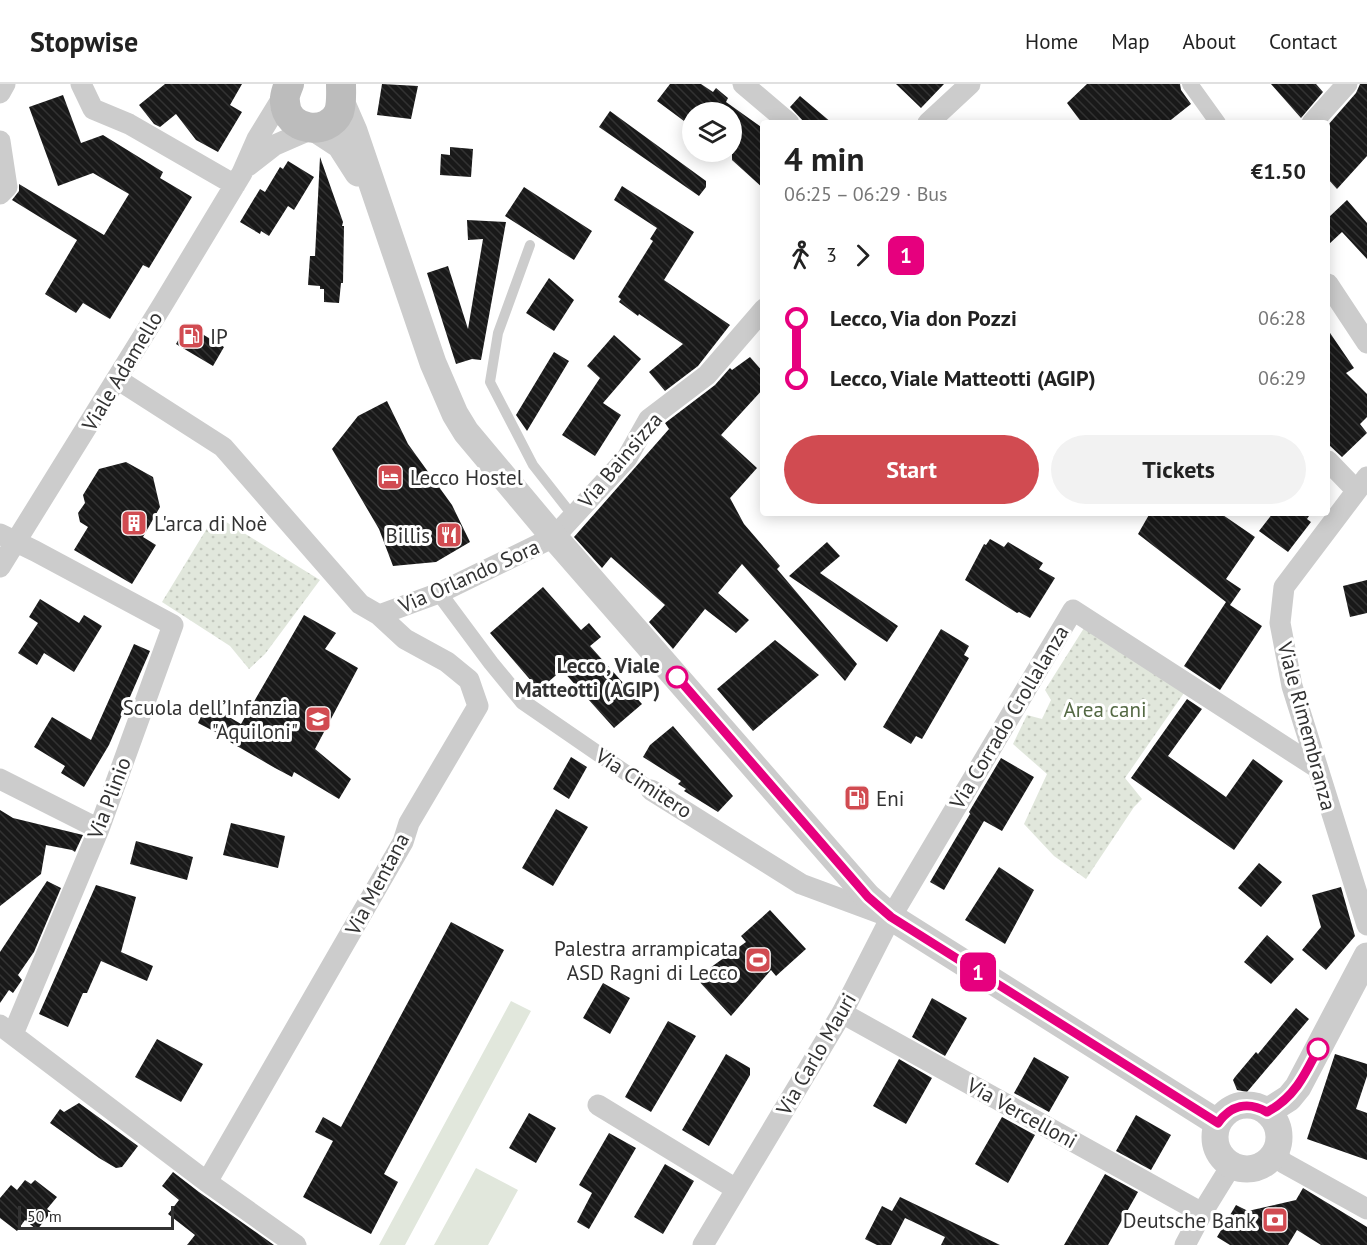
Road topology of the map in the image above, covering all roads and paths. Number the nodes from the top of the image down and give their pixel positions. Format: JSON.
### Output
{"nodes":[{"id":1,"x":5,"y":84,"type":"edge"},
{"id":2,"x":81,"y":84,"type":"edge"},
{"id":3,"x":743,"y":84,"type":"edge"},
{"id":4,"x":970,"y":84,"type":"edge"},
{"id":5,"x":1190,"y":84,"type":"edge"},
{"id":6,"x":1347,"y":84,"type":"edge"},
{"id":7,"x":288,"y":87,"type":"edge"},
{"id":8,"x":341,"y":92,"type":"edge"},
{"id":9,"x":0,"y":93,"type":"edge"},
{"id":10,"x":785,"y":120,"type":"edge"},
{"id":11,"x":931,"y":120,"type":"edge"},
{"id":12,"x":1216,"y":120,"type":"edge"},
{"id":13,"x":1315,"y":120,"type":"edge"},
{"id":14,"x":314,"y":128,"type":"junction"},
{"id":15,"x":0,"y":141,"type":"edge"},
{"id":16,"x":238,"y":179,"type":"junction"},
{"id":17,"x":0,"y":194,"type":"edge"},
{"id":18,"x":375,"y":196,"type":"junction"},
{"id":19,"x":530,"y":245,"type":"dead end"},
{"id":20,"x":1330,"y":287,"type":"edge"},
{"id":21,"x":760,"y":314,"type":"edge"},
{"id":22,"x":1367,"y":343,"type":"edge"},
{"id":23,"x":117,"y":379,"type":"junction"},
{"id":24,"x":1330,"y":462,"type":"edge"},
{"id":25,"x":1361,"y":483,"type":"edge"},
{"id":26,"x":573,"y":516,"type":"junction"},
{"id":27,"x":8,"y":537,"type":"edge"},
{"id":28,"x":554,"y":537,"type":"junction"},
{"id":29,"x":1,"y":562,"type":"edge"},
{"id":30,"x":439,"y":593,"type":"junction"},
{"id":31,"x":379,"y":615,"type":"junction"},
{"id":32,"x":1316,"y":767,"type":"junction"},
{"id":33,"x":0,"y":779,"type":"edge"},
{"id":34,"x":651,"y":790,"type":"joint"},
{"id":35,"x":99,"y":830,"type":"junction"},
{"id":36,"x":891,"y":917,"type":"junction"},
{"id":37,"x":1367,"y":925,"type":"edge"},
{"id":38,"x":1367,"y":956,"type":"edge"},
{"id":39,"x":842,"y":1013,"type":"junction"},
{"id":40,"x":6,"y":1030,"type":"edge"},
{"id":41,"x":598,"y":1105,"type":"dead end"},
{"id":42,"x":1267,"y":1112,"type":"junction"},
{"id":43,"x":1218,"y":1123,"type":"junction"},
{"id":44,"x":1275,"y":1153,"type":"junction"},
{"id":45,"x":1231,"y":1166,"type":"junction"},
{"id":46,"x":207,"y":1182,"type":"junction"},
{"id":47,"x":736,"y":1189,"type":"junction"},
{"id":48,"x":1367,"y":1209,"type":"edge"},
{"id":49,"x":1202,"y":1213,"type":"junction"},
{"id":50,"x":296,"y":1245,"type":"edge"},
{"id":51,"x":702,"y":1245,"type":"edge"},
{"id":52,"x":1185,"y":1245,"type":"edge"}],
"edges":[{"from":1,"to":9,"type":"street"},
{"from":2,"to":16,"type":"street"},
{"from":3,"to":10,"type":"street"},
{"from":4,"to":11,"type":"street"},
{"from":5,"to":12,"type":"street"},
{"from":6,"to":13,"type":"street"},
{"from":7,"to":14,"type":"main road"},
{"from":7,"to":16,"type":"street","name":"Viale Adamello"},
{"from":8,"to":14,"type":"main road"},
{"from":8,"to":18,"type":"street"},
{"from":14,"to":16,"type":"street","name":"Viale Adamello"},
{"from":14,"to":18,"type":"street"},
{"from":15,"to":17,"type":"street"},
{"from":16,"to":23,"type":"street","name":"Viale Adamello"},
{"from":18,"to":28,"type":"street"},
{"from":19,"to":26,"type":"lane"},
{"from":20,"to":22,"type":"street"},
{"from":21,"to":26,"type":"street","name":"Via Bainsizza"},
{"from":23,"to":27,"type":"street","name":"Viale Adamello"},
{"from":23,"to":31,"type":"street","name":"Via Orlando Sora"},
{"from":24,"to":25,"type":"street"},
{"from":25,"to":32,"type":"street","name":"Viale Rimembranza"},
{"from":26,"to":28,"type":"street","name":"Via Bainsizza"},
{"from":27,"to":29,"type":"street","name":"Viale Adamello"},
{"from":27,"to":35,"type":"street","name":"Via Plinio"},
{"from":28,"to":30,"type":"street","name":"Via Orlando Sora"},
{"from":28,"to":36,"type":"street"},
{"from":30,"to":31,"type":"street","name":"Via Orlando Sora"},
{"from":30,"to":34,"type":"street","name":"Via Cimitero"},
{"from":31,"to":46,"type":"street","name":"Via Mentana"},
{"from":32,"to":36,"type":"street","name":"Via Corrado Crollalanza"},
{"from":32,"to":37,"type":"street","name":"Viale Rimembranza"},
{"from":33,"to":35,"type":"street"},
{"from":34,"to":36,"type":"street","name":"Via Cimitero"},
{"from":35,"to":40,"type":"street","name":"Via Plinio"},
{"from":36,"to":39,"type":"street","name":"Via Carlo Mauri"},
{"from":36,"to":43,"type":"street"},
{"from":38,"to":42,"type":"street"},
{"from":39,"to":47,"type":"street","name":"Via Carlo Mauri"},
{"from":39,"to":49,"type":"street","name":"Via Vercelloni"},
{"from":40,"to":46,"type":"street"},
{"from":41,"to":47,"type":"street"},
{"from":42,"to":43,"type":"street"},
{"from":42,"to":44,"type":"street"},
{"from":43,"to":45,"type":"street"},
{"from":44,"to":45,"type":"street"},
{"from":44,"to":48,"type":"street"},
{"from":45,"to":49,"type":"street"},
{"from":46,"to":50,"type":"street"},
{"from":47,"to":51,"type":"street","name":"Via Carlo Mauri"},
{"from":49,"to":52,"type":"street"}]}
